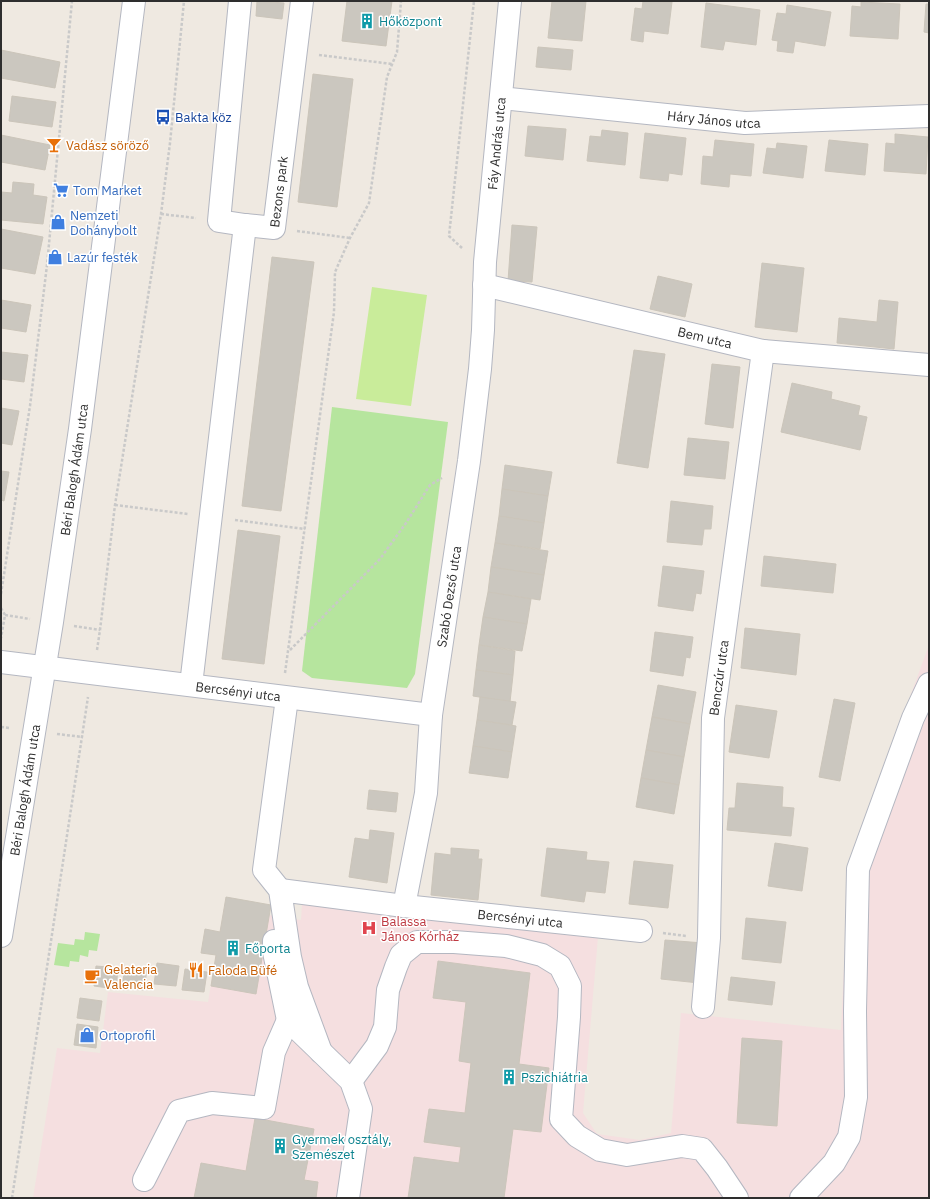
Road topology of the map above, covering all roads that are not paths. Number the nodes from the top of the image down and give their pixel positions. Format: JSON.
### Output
{"nodes":[{"id":1,"x":134,"y":1,"type":"edge"},
{"id":2,"x":240,"y":1,"type":"edge"},
{"id":3,"x":302,"y":1,"type":"edge"},
{"id":4,"x":510,"y":1,"type":"edge"},
{"id":5,"x":501,"y":98,"type":"junction"},
{"id":6,"x":929,"y":116,"type":"edge"},
{"id":7,"x":245,"y":225,"type":"junction"},
{"id":8,"x":484,"y":285,"type":"junction"},
{"id":9,"x":763,"y":351,"type":"junction"},
{"id":10,"x":929,"y":365,"type":"edge"},
{"id":11,"x":1,"y":662,"type":"edge"},
{"id":12,"x":45,"y":667,"type":"junction"},
{"id":13,"x":929,"y":684,"type":"edge"},
{"id":14,"x":191,"y":685,"type":"junction"},
{"id":15,"x":284,"y":697,"type":"junction"},
{"id":16,"x":431,"y":715,"type":"junction"},
{"id":17,"x":280,"y":890,"type":"junction"},
{"id":18,"x":404,"y":906,"type":"junction"},
{"id":19,"x":641,"y":931,"type":"dead end"},
{"id":20,"x":1,"y":936,"type":"edge"},
{"id":21,"x":703,"y":1007,"type":"dead end"},
{"id":22,"x":288,"y":1020,"type":"junction"},
{"id":23,"x":311,"y":1025,"type":"junction"},
{"id":24,"x":321,"y":1052,"type":"junction"},
{"id":25,"x":351,"y":1081,"type":"junction"},
{"id":26,"x":144,"y":1180,"type":"dead end"},
{"id":27,"x":348,"y":1198,"type":"edge"},
{"id":28,"x":736,"y":1198,"type":"edge"},
{"id":29,"x":801,"y":1198,"type":"edge"}],
"edges":[{"from":1,"to":12,"type":"street","name":"Béri Balogh Ádám utca"},
{"from":2,"to":7,"type":"street","name":"Bezons park"},
{"from":3,"to":7,"type":"street","name":"Bezons park"},
{"from":4,"to":5,"type":"street","name":"Fáy András utca"},
{"from":5,"to":6,"type":"street","name":"Háry János utca"},
{"from":5,"to":8,"type":"street","name":"Fáy András utca"},
{"from":7,"to":14,"type":"street"},
{"from":8,"to":9,"type":"street","name":"Bem utca"},
{"from":8,"to":16,"type":"street","name":"Szabó Dezső utca"},
{"from":9,"to":10,"type":"street","name":"Bem utca"},
{"from":9,"to":21,"type":"street","name":"Benczúr utca"},
{"from":11,"to":12,"type":"street","name":"Bercsényi utca"},
{"from":12,"to":14,"type":"street","name":"Bercsényi utca"},
{"from":12,"to":20,"type":"street","name":"Béri Balogh Ádám utca"},
{"from":13,"to":29,"type":"street"},
{"from":14,"to":15,"type":"street","name":"Bercsényi utca"},
{"from":15,"to":16,"type":"street","name":"Bercsényi utca"},
{"from":15,"to":17,"type":"street"},
{"from":16,"to":18,"type":"street","name":"Szabó Dezső utca"},
{"from":17,"to":18,"type":"street","name":"Bercsényi utca"},
{"from":17,"to":22,"type":"street"},
{"from":17,"to":23,"type":"street"},
{"from":18,"to":19,"type":"street","name":"Bercsényi utca"},
{"from":22,"to":23,"type":"street"},
{"from":22,"to":24,"type":"street"},
{"from":22,"to":26,"type":"street"},
{"from":23,"to":24,"type":"street"},
{"from":24,"to":25,"type":"street"},
{"from":25,"to":27,"type":"street"},
{"from":25,"to":28,"type":"street"}]}
